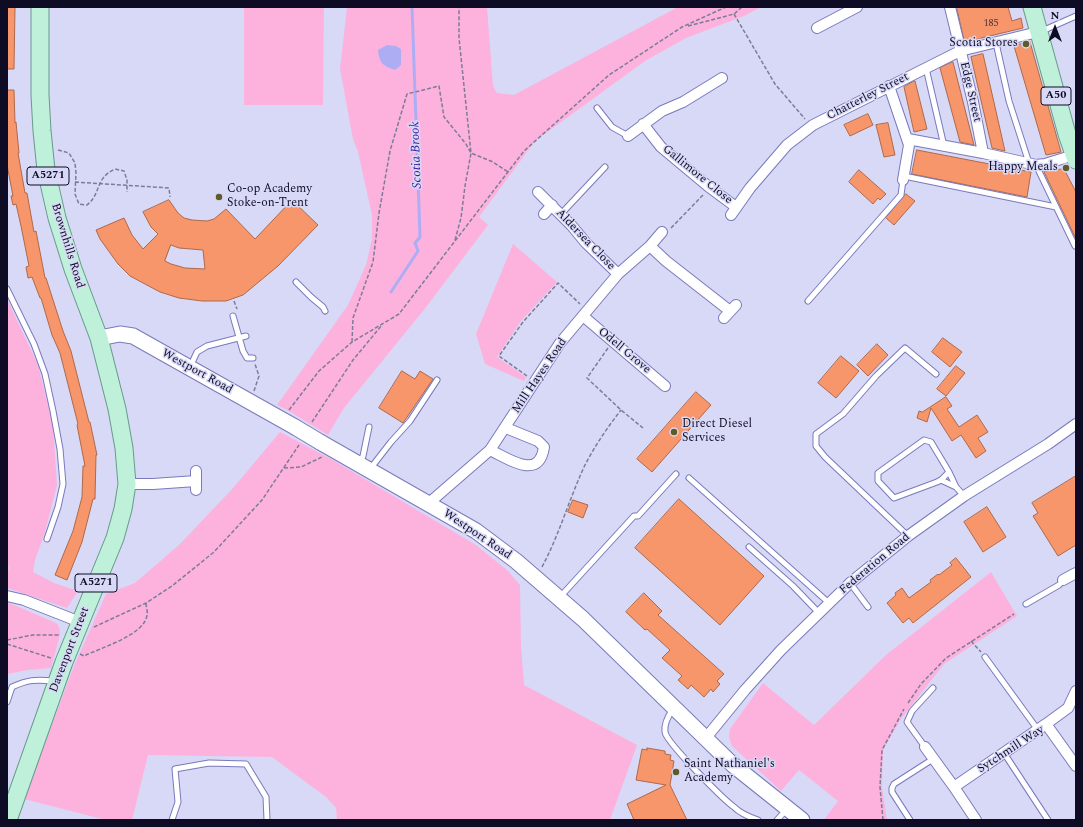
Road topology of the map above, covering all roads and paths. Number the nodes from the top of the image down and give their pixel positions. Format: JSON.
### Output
{"nodes":[{"id":1,"x":40,"y":7,"type":"edge"},
{"id":2,"x":459,"y":7,"type":"edge"},
{"id":3,"x":726,"y":7,"type":"edge"},
{"id":4,"x":742,"y":7,"type":"edge"},
{"id":5,"x":857,"y":7,"type":"edge"},
{"id":6,"x":950,"y":7,"type":"edge"},
{"id":7,"x":1032,"y":7,"type":"edge"},
{"id":8,"x":734,"y":14,"type":"junction"},
{"id":9,"x":1076,"y":16,"type":"edge"},
{"id":10,"x":682,"y":27,"type":"junction"},
{"id":11,"x":817,"y":28,"type":"dead end"},
{"id":12,"x":1038,"y":32,"type":"junction"},
{"id":13,"x":996,"y":43,"type":"junction"},
{"id":14,"x":960,"y":51,"type":"junction"},
{"id":15,"x":926,"y":68,"type":"junction"},
{"id":16,"x":722,"y":78,"type":"dead end"},
{"id":17,"x":890,"y":86,"type":"junction"},
{"id":18,"x":597,"y":108,"type":"dead end"},
{"id":19,"x":643,"y":124,"type":"junction"},
{"id":20,"x":813,"y":125,"type":"junction"},
{"id":21,"x":628,"y":136,"type":"joint"},
{"id":22,"x":908,"y":139,"type":"junction"},
{"id":23,"x":944,"y":146,"type":"junction"},
{"id":24,"x":44,"y":151,"type":"junction"},
{"id":25,"x":471,"y":153,"type":"junction"},
{"id":26,"x":983,"y":153,"type":"junction"},
{"id":27,"x":1075,"y":157,"type":"edge"},
{"id":28,"x":1033,"y":164,"type":"junction"},
{"id":29,"x":605,"y":167,"type":"dead end"},
{"id":30,"x":508,"y":172,"type":"junction"},
{"id":31,"x":903,"y":178,"type":"junction"},
{"id":32,"x":76,"y":182,"type":"junction"},
{"id":33,"x":100,"y":183,"type":"junction"},
{"id":34,"x":127,"y":185,"type":"junction"},
{"id":35,"x":709,"y":187,"type":"junction"},
{"id":36,"x":127,"y":192,"type":"dead end"},
{"id":37,"x":538,"y":192,"type":"dead end"},
{"id":38,"x":170,"y":197,"type":"dead end"},
{"id":39,"x":552,"y":205,"type":"junction"},
{"id":40,"x":1056,"y":207,"type":"junction"},
{"id":41,"x":733,"y":211,"type":"joint"},
{"id":42,"x":544,"y":214,"type":"dead end"},
{"id":43,"x":561,"y":214,"type":"junction"},
{"id":44,"x":662,"y":232,"type":"joint"},
{"id":45,"x":455,"y":242,"type":"junction"},
{"id":46,"x":650,"y":246,"type":"junction"},
{"id":47,"x":1075,"y":246,"type":"edge"},
{"id":48,"x":618,"y":274,"type":"junction"},
{"id":49,"x":296,"y":282,"type":"dead end"},
{"id":50,"x":7,"y":289,"type":"edge"},
{"id":51,"x":808,"y":301,"type":"dead end"},
{"id":52,"x":325,"y":311,"type":"dead end"},
{"id":53,"x":730,"y":311,"type":"dead end"},
{"id":54,"x":585,"y":313,"type":"junction"},
{"id":55,"x":233,"y":316,"type":"dead end"},
{"id":56,"x":383,"y":323,"type":"junction"},
{"id":57,"x":246,"y":336,"type":"dead end"},
{"id":58,"x":99,"y":338,"type":"junction"},
{"id":59,"x":238,"y":338,"type":"junction"},
{"id":60,"x":352,"y":342,"type":"junction"},
{"id":61,"x":612,"y":342,"type":"junction"},
{"id":62,"x":253,"y":358,"type":"joint"},
{"id":63,"x":190,"y":368,"type":"junction"},
{"id":64,"x":936,"y":374,"type":"dead end"},
{"id":65,"x":437,"y":380,"type":"dead end"},
{"id":66,"x":536,"y":381,"type":"junction"},
{"id":67,"x":665,"y":386,"type":"dead end"},
{"id":68,"x":248,"y":401,"type":"junction"},
{"id":69,"x":621,"y":410,"type":"junction"},
{"id":70,"x":312,"y":423,"type":"dead end"},
{"id":71,"x":289,"y":424,"type":"junction"},
{"id":72,"x":1076,"y":424,"type":"edge"},
{"id":73,"x":369,"y":427,"type":"dead end"},
{"id":74,"x":506,"y":428,"type":"junction"},
{"id":75,"x":643,"y":428,"type":"dead end"},
{"id":76,"x":300,"y":443,"type":"dead end"},
{"id":77,"x":490,"y":450,"type":"junction"},
{"id":78,"x":339,"y":453,"type":"junction"},
{"id":79,"x":365,"y":467,"type":"junction"},
{"id":80,"x":284,"y":468,"type":"junction"},
{"id":81,"x":196,"y":471,"type":"dead end"},
{"id":82,"x":949,"y":472,"type":"junction"},
{"id":83,"x":676,"y":474,"type":"dead end"},
{"id":84,"x":689,"y":478,"type":"dead end"},
{"id":85,"x":941,"y":480,"type":"junction"},
{"id":86,"x":127,"y":484,"type":"junction"},
{"id":87,"x":956,"y":487,"type":"junction"},
{"id":88,"x":964,"y":496,"type":"junction"},
{"id":89,"x":429,"y":503,"type":"junction"},
{"id":90,"x":908,"y":536,"type":"junction"},
{"id":91,"x":47,"y":539,"type":"dead end"},
{"id":92,"x":749,"y":547,"type":"dead end"},
{"id":93,"x":1076,"y":573,"type":"edge"},
{"id":94,"x":535,"y":578,"type":"junction"},
{"id":95,"x":1063,"y":580,"type":"joint"},
{"id":96,"x":850,"y":583,"type":"junction"},
{"id":97,"x":7,"y":596,"type":"edge"},
{"id":98,"x":559,"y":598,"type":"junction"},
{"id":99,"x":146,"y":603,"type":"junction"},
{"id":100,"x":829,"y":603,"type":"junction"},
{"id":101,"x":1026,"y":604,"type":"dead end"},
{"id":102,"x":868,"y":607,"type":"dead end"},
{"id":103,"x":819,"y":613,"type":"junction"},
{"id":104,"x":85,"y":625,"type":"junction"},
{"id":105,"x":60,"y":635,"type":"dead end"},
{"id":106,"x":7,"y":640,"type":"edge"},
{"id":107,"x":971,"y":642,"type":"dead end"},
{"id":108,"x":7,"y":644,"type":"edge"},
{"id":109,"x":67,"y":656,"type":"junction"},
{"id":110,"x":985,"y":657,"type":"joint"},
{"id":111,"x":57,"y":682,"type":"junction"},
{"id":112,"x":933,"y":688,"type":"dead end"},
{"id":113,"x":1076,"y":691,"type":"edge"},
{"id":114,"x":7,"y":702,"type":"edge"},
{"id":115,"x":674,"y":709,"type":"junction"},
{"id":116,"x":1042,"y":727,"type":"junction"},
{"id":117,"x":705,"y":739,"type":"junction"},
{"id":118,"x":925,"y":747,"type":"joint"},
{"id":119,"x":1004,"y":753,"type":"junction"},
{"id":120,"x":933,"y":759,"type":"junction"},
{"id":121,"x":1076,"y":766,"type":"edge"},
{"id":122,"x":954,"y":787,"type":"junction"},
{"id":123,"x":788,"y":808,"type":"junction"},
{"id":124,"x":8,"y":820,"type":"edge"},
{"id":125,"x":172,"y":820,"type":"edge"},
{"id":126,"x":267,"y":820,"type":"edge"},
{"id":127,"x":758,"y":820,"type":"edge"},
{"id":128,"x":777,"y":820,"type":"edge"},
{"id":129,"x":802,"y":820,"type":"edge"},
{"id":130,"x":910,"y":820,"type":"edge"},
{"id":131,"x":976,"y":820,"type":"edge"},
{"id":132,"x":1048,"y":820,"type":"edge"}],
"edges":[{"from":1,"to":24,"type":"main road","name":"Brownhills Road","number":"A5271"},
{"from":2,"to":25,"type":"path"},
{"from":3,"to":10,"type":"path"},
{"from":4,"to":8,"type":"path"},
{"from":5,"to":11,"type":"street"},
{"from":6,"to":14,"type":"street","name":"Edge Street"},
{"from":7,"to":12,"type":"main road","number":"A50"},
{"from":8,"to":10,"type":"path"},
{"from":8,"to":20,"type":"path"},
{"from":9,"to":12,"type":"lane"},
{"from":10,"to":30,"type":"path"},
{"from":12,"to":13,"type":"street","name":"Chatterley Street"},
{"from":12,"to":27,"type":"main road","number":"A50"},
{"from":13,"to":14,"type":"street","name":"Chatterley Street"},
{"from":13,"to":28,"type":"lane"},
{"from":14,"to":15,"type":"street","name":"Chatterley Street"},
{"from":14,"to":26,"type":"street","name":"Edge Street"},
{"from":15,"to":17,"type":"street","name":"Chatterley Street"},
{"from":15,"to":23,"type":"lane"},
{"from":16,"to":19,"type":"street"},
{"from":17,"to":20,"type":"street","name":"Chatterley Street"},
{"from":17,"to":22,"type":"street"},
{"from":18,"to":21,"type":"lane"},
{"from":19,"to":21,"type":"street"},
{"from":19,"to":35,"type":"street","name":"Gallimore Close"},
{"from":20,"to":41,"type":"street","name":"Chatterley Street"},
{"from":22,"to":23,"type":"street"},
{"from":22,"to":31,"type":"street"},
{"from":23,"to":26,"type":"street"},
{"from":24,"to":32,"type":"path"},
{"from":24,"to":58,"type":"main road","name":"Brownhills Road","number":"A5271"},
{"from":25,"to":30,"type":"path"},
{"from":25,"to":45,"type":"path"},
{"from":25,"to":60,"type":"path"},
{"from":26,"to":28,"type":"street"},
{"from":27,"to":28,"type":"street"},
{"from":28,"to":40,"type":"lane"},
{"from":29,"to":43,"type":"lane"},
{"from":30,"to":45,"type":"path"},
{"from":31,"to":40,"type":"lane"},
{"from":31,"to":51,"type":"lane"},
{"from":32,"to":33,"type":"path"},
{"from":32,"to":33,"type":"path"},
{"from":33,"to":34,"type":"path"},
{"from":33,"to":34,"type":"path"},
{"from":34,"to":36,"type":"path"},
{"from":34,"to":38,"type":"path"},
{"from":35,"to":41,"type":"street","name":"Gallimore Close"},
{"from":35,"to":44,"type":"path"},
{"from":37,"to":39,"type":"street","name":"Aldersea Close"},
{"from":39,"to":42,"type":"street","name":"Aldersea Close"},
{"from":39,"to":43,"type":"street","name":"Aldersea Close"},
{"from":40,"to":47,"type":"lane"},
{"from":43,"to":48,"type":"street","name":"Aldersea Close"},
{"from":44,"to":46,"type":"street","name":"Mill Hayes Road"},
{"from":45,"to":56,"type":"path"},
{"from":46,"to":48,"type":"street","name":"Mill Hayes Road"},
{"from":46,"to":53,"type":"street"},
{"from":48,"to":54,"type":"street","name":"Mill Hayes Road"},
{"from":49,"to":52,"type":"lane"},
{"from":50,"to":91,"type":"lane"},
{"from":54,"to":61,"type":"street","name":"Odell Grove"},
{"from":54,"to":66,"type":"street","name":"Mill Hayes Road"},
{"from":54,"to":66,"type":"path"},
{"from":55,"to":59,"type":"lane"},
{"from":56,"to":60,"type":"path"},
{"from":56,"to":70,"type":"path"},
{"from":57,"to":59,"type":"lane"},
{"from":58,"to":63,"type":"street","name":"Westport Road"},
{"from":58,"to":86,"type":"main road","name":"Davenport Street","number":"A5271"},
{"from":59,"to":62,"type":"lane"},
{"from":59,"to":63,"type":"lane"},
{"from":60,"to":71,"type":"path"},
{"from":61,"to":67,"type":"street","name":"Odell Grove"},
{"from":61,"to":69,"type":"path"},
{"from":62,"to":68,"type":"path"},
{"from":63,"to":68,"type":"street","name":"Westport Road"},
{"from":64,"to":90,"type":"lane"},
{"from":65,"to":79,"type":"lane"},
{"from":66,"to":74,"type":"street","name":"Mill Hayes Road"},
{"from":68,"to":71,"type":"street","name":"Westport Road"},
{"from":69,"to":75,"type":"path"},
{"from":69,"to":94,"type":"path"},
{"from":71,"to":78,"type":"street","name":"Westport Road","bridge":true},
{"from":72,"to":88,"type":"street","name":"Federation Road"},
{"from":73,"to":79,"type":"lane"},
{"from":74,"to":77,"type":"street","name":"Mill Hayes Road"},
{"from":74,"to":77,"type":"street"},
{"from":76,"to":80,"type":"path"},
{"from":77,"to":89,"type":"street","name":"Mill Hayes Road"},
{"from":78,"to":79,"type":"street","name":"Westport Road"},
{"from":78,"to":80,"type":"path"},
{"from":79,"to":89,"type":"street","name":"Westport Road"},
{"from":80,"to":99,"type":"path"},
{"from":81,"to":86,"type":"street"},
{"from":82,"to":85,"type":"lane"},
{"from":82,"to":85,"type":"lane"},
{"from":82,"to":87,"type":"lane"},
{"from":83,"to":98,"type":"lane"},
{"from":84,"to":100,"type":"lane"},
{"from":85,"to":87,"type":"lane"},
{"from":86,"to":104,"type":"main road","name":"Davenport Street","number":"A5271"},
{"from":87,"to":88,"type":"lane"},
{"from":88,"to":90,"type":"street","name":"Federation Road"},
{"from":89,"to":94,"type":"street","name":"Westport Road"},
{"from":90,"to":96,"type":"street","name":"Federation Road"},
{"from":92,"to":103,"type":"lane"},
{"from":93,"to":95,"type":"street"},
{"from":94,"to":98,"type":"street","name":"Westport Road"},
{"from":95,"to":101,"type":"lane"},
{"from":96,"to":100,"type":"street","name":"Federation Road"},
{"from":96,"to":102,"type":"lane"},
{"from":97,"to":104,"type":"street"},
{"from":98,"to":115,"type":"street","name":"Westport Road"},
{"from":99,"to":104,"type":"path"},
{"from":99,"to":109,"type":"path"},
{"from":100,"to":103,"type":"street","name":"Federation Road"},
{"from":103,"to":117,"type":"street","name":"Federation Road"},
{"from":104,"to":109,"type":"main road","name":"Davenport Street","number":"A5271"},
{"from":105,"to":106,"type":"path"},
{"from":107,"to":110,"type":"path"},
{"from":108,"to":109,"type":"path"},
{"from":109,"to":111,"type":"main road","name":"Davenport Street","number":"A5271"},
{"from":110,"to":116,"type":"lane"},
{"from":111,"to":114,"type":"lane"},
{"from":111,"to":124,"type":"main road","name":"Davenport Street","number":"A5271"},
{"from":112,"to":118,"type":"lane"},
{"from":113,"to":116,"type":"street"},
{"from":115,"to":117,"type":"street","name":"Westport Road"},
{"from":115,"to":127,"type":"lane"},
{"from":116,"to":119,"type":"street","name":"Sytchmill Way"},
{"from":116,"to":121,"type":"street","name":"Sytchmill Way"},
{"from":117,"to":123,"type":"street","name":"Westport Road"},
{"from":118,"to":120,"type":"street"},
{"from":119,"to":122,"type":"street","name":"Sytchmill Way"},
{"from":119,"to":132,"type":"lane"},
{"from":120,"to":122,"type":"street"},
{"from":120,"to":130,"type":"lane"},
{"from":122,"to":131,"type":"street"},
{"from":123,"to":128,"type":"lane"},
{"from":123,"to":129,"type":"street","name":"Westport Road"},
{"from":125,"to":126,"type":"lane"}]}
